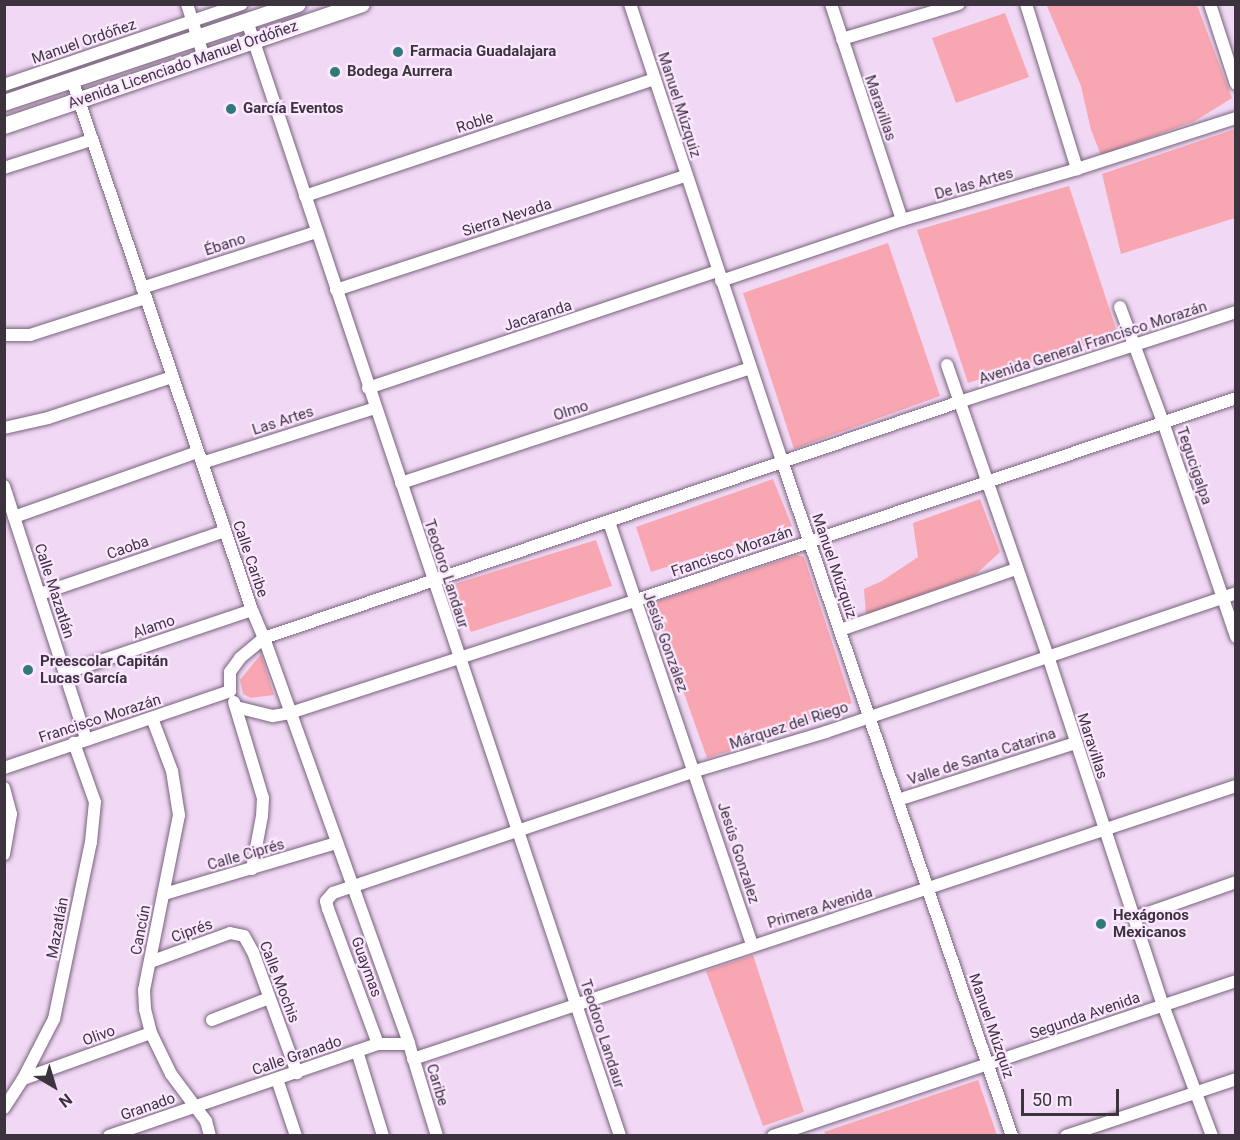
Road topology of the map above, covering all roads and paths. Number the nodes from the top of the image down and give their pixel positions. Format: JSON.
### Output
{"nodes":[{"id":1,"x":187,"y":4,"type":"edge"},
{"id":2,"x":242,"y":4,"type":"edge"},
{"id":3,"x":362,"y":4,"type":"edge"},
{"id":4,"x":630,"y":4,"type":"edge"},
{"id":5,"x":831,"y":4,"type":"edge"},
{"id":6,"x":959,"y":4,"type":"edge"},
{"id":7,"x":1026,"y":4,"type":"edge"},
{"id":8,"x":1210,"y":4,"type":"edge"},
{"id":9,"x":293,"y":5,"type":"edge"},
{"id":10,"x":247,"y":21,"type":"junction"},
{"id":11,"x":298,"y":26,"type":"junction"},
{"id":12,"x":195,"y":29,"type":"junction"},
{"id":13,"x":842,"y":39,"type":"junction"},
{"id":14,"x":254,"y":40,"type":"junction"},
{"id":15,"x":204,"y":58,"type":"junction"},
{"id":16,"x":655,"y":79,"type":"junction"},
{"id":17,"x":72,"y":80,"type":"junction"},
{"id":18,"x":1236,"y":84,"type":"edge"},
{"id":19,"x":4,"y":85,"type":"edge"},
{"id":20,"x":78,"y":101,"type":"junction"},
{"id":21,"x":4,"y":103,"type":"edge"},
{"id":22,"x":1236,"y":118,"type":"edge"},
{"id":23,"x":4,"y":126,"type":"edge"},
{"id":24,"x":91,"y":140,"type":"junction"},
{"id":25,"x":4,"y":168,"type":"edge"},
{"id":26,"x":1077,"y":169,"type":"junction"},
{"id":27,"x":687,"y":176,"type":"junction"},
{"id":28,"x":305,"y":196,"type":"junction"},
{"id":29,"x":903,"y":220,"type":"junction"},
{"id":30,"x":316,"y":232,"type":"junction"},
{"id":31,"x":720,"y":276,"type":"junction"},
{"id":32,"x":336,"y":290,"type":"junction"},
{"id":33,"x":144,"y":293,"type":"junction"},
{"id":34,"x":1120,"y":307,"type":"dead end"},
{"id":35,"x":1236,"y":312,"type":"edge"},
{"id":36,"x":4,"y":335,"type":"edge"},
{"id":37,"x":1133,"y":345,"type":"junction"},
{"id":38,"x":947,"y":365,"type":"dead end"},
{"id":39,"x":751,"y":368,"type":"junction"},
{"id":40,"x":172,"y":376,"type":"junction"},
{"id":41,"x":368,"y":388,"type":"junction"},
{"id":42,"x":1236,"y":398,"type":"edge"},
{"id":43,"x":959,"y":402,"type":"junction"},
{"id":44,"x":375,"y":408,"type":"junction"},
{"id":45,"x":1163,"y":422,"type":"junction"},
{"id":46,"x":4,"y":428,"type":"edge"},
{"id":47,"x":200,"y":457,"type":"junction"},
{"id":48,"x":783,"y":464,"type":"junction"},
{"id":49,"x":988,"y":481,"type":"junction"},
{"id":50,"x":400,"y":483,"type":"junction"},
{"id":51,"x":4,"y":486,"type":"edge"},
{"id":52,"x":14,"y":517,"type":"junction"},
{"id":53,"x":609,"y":522,"type":"junction"},
{"id":54,"x":225,"y":531,"type":"junction"},
{"id":55,"x":809,"y":541,"type":"junction"},
{"id":56,"x":1016,"y":568,"type":"junction"},
{"id":57,"x":434,"y":581,"type":"junction"},
{"id":58,"x":40,"y":594,"type":"junction"},
{"id":59,"x":1230,"y":595,"type":"edge"},
{"id":60,"x":634,"y":601,"type":"junction"},
{"id":61,"x":252,"y":610,"type":"junction"},
{"id":62,"x":840,"y":630,"type":"junction"},
{"id":63,"x":1236,"y":637,"type":"edge"},
{"id":64,"x":264,"y":638,"type":"junction"},
{"id":65,"x":1048,"y":656,"type":"junction"},
{"id":66,"x":458,"y":657,"type":"junction"},
{"id":67,"x":65,"y":673,"type":"junction"},
{"id":68,"x":230,"y":691,"type":"junction"},
{"id":69,"x":237,"y":707,"type":"junction"},
{"id":70,"x":290,"y":713,"type":"junction"},
{"id":71,"x":870,"y":715,"type":"junction"},
{"id":72,"x":153,"y":718,"type":"junction"},
{"id":73,"x":80,"y":741,"type":"junction"},
{"id":74,"x":1076,"y":744,"type":"junction"},
{"id":75,"x":4,"y":768,"type":"edge"},
{"id":76,"x":695,"y":771,"type":"junction"},
{"id":77,"x":1236,"y":786,"type":"edge"},
{"id":78,"x":4,"y":788,"type":"edge"},
{"id":79,"x":898,"y":800,"type":"junction"},
{"id":80,"x":1103,"y":830,"type":"junction"},
{"id":81,"x":519,"y":832,"type":"junction"},
{"id":82,"x":336,"y":843,"type":"junction"},
{"id":83,"x":4,"y":854,"type":"edge"},
{"id":84,"x":252,"y":869,"type":"junction"},
{"id":85,"x":1236,"y":882,"type":"edge"},
{"id":86,"x":352,"y":887,"type":"junction"},
{"id":87,"x":928,"y":890,"type":"junction"},
{"id":88,"x":164,"y":894,"type":"junction"},
{"id":89,"x":326,"y":902,"type":"joint"},
{"id":90,"x":1134,"y":918,"type":"junction"},
{"id":91,"x":244,"y":936,"type":"joint"},
{"id":92,"x":752,"y":945,"type":"junction"},
{"id":93,"x":150,"y":962,"type":"junction"},
{"id":94,"x":1236,"y":981,"type":"edge"},
{"id":95,"x":269,"y":998,"type":"junction"},
{"id":96,"x":1163,"y":1005,"type":"junction"},
{"id":97,"x":577,"y":1006,"type":"junction"},
{"id":98,"x":212,"y":1020,"type":"dead end"},
{"id":99,"x":151,"y":1033,"type":"junction"},
{"id":100,"x":378,"y":1044,"type":"junction"},
{"id":101,"x":409,"y":1044,"type":"junction"},
{"id":102,"x":357,"y":1052,"type":"junction"},
{"id":103,"x":413,"y":1059,"type":"junction"},
{"id":104,"x":988,"y":1065,"type":"junction"},
{"id":105,"x":297,"y":1073,"type":"junction"},
{"id":106,"x":1236,"y":1078,"type":"edge"},
{"id":107,"x":23,"y":1079,"type":"junction"},
{"id":108,"x":278,"y":1079,"type":"junction"},
{"id":109,"x":1196,"y":1092,"type":"junction"},
{"id":110,"x":196,"y":1106,"type":"junction"},
{"id":111,"x":4,"y":1108,"type":"edge"},
{"id":112,"x":109,"y":1136,"type":"edge"},
{"id":113,"x":210,"y":1136,"type":"edge"},
{"id":114,"x":296,"y":1136,"type":"edge"},
{"id":115,"x":383,"y":1136,"type":"edge"},
{"id":116,"x":437,"y":1136,"type":"edge"},
{"id":117,"x":620,"y":1136,"type":"edge"},
{"id":118,"x":773,"y":1136,"type":"edge"},
{"id":119,"x":1012,"y":1136,"type":"edge"},
{"id":120,"x":1066,"y":1136,"type":"edge"},
{"id":121,"x":1212,"y":1136,"type":"edge"}],
"edges":[{"from":1,"to":12,"type":"street"},
{"from":2,"to":12,"type":"street","name":"Manuel Ordóñez"},
{"from":3,"to":11,"type":"main road","name":"Avenida Licenciado Manuel Ordóñez"},
{"from":4,"to":16,"type":"street","name":"Manuel Múzquiz"},
{"from":5,"to":13,"type":"street","name":"Maravillas"},
{"from":6,"to":13,"type":"street"},
{"from":7,"to":26,"type":"street"},
{"from":8,"to":18,"type":"street"},
{"from":9,"to":10,"type":"main road","name":"Avenida Licenciado Manuel Ordóñez"},
{"from":9,"to":11,"type":"street"},
{"from":10,"to":12,"type":"main road","name":"Avenida Licenciado Manuel Ordóñez"},
{"from":10,"to":14,"type":"street","name":"Teodoro Landaur"},
{"from":11,"to":14,"type":"main road","name":"Avenida Licenciado Manuel Ordóñez"},
{"from":12,"to":15,"type":"street"},
{"from":12,"to":17,"type":"main road","name":"Avenida Licenciado Manuel Ordóñez"},
{"from":12,"to":19,"type":"street","name":"Manuel Ordóñez"},
{"from":13,"to":29,"type":"street","name":"Maravillas"},
{"from":14,"to":15,"type":"main road","name":"Avenida Licenciado Manuel Ordóñez"},
{"from":14,"to":28,"type":"street","name":"Teodoro Landaur"},
{"from":15,"to":20,"type":"main road","name":"Avenida Licenciado Manuel Ordóñez"},
{"from":16,"to":27,"type":"street","name":"Manuel Múzquiz"},
{"from":16,"to":28,"type":"street","name":"Roble"},
{"from":17,"to":20,"type":"street","name":"Calle Caribe"},
{"from":17,"to":21,"type":"main road","name":"Avenida Licenciado Manuel Ordóñez"},
{"from":20,"to":23,"type":"main road","name":"Avenida Licenciado Manuel Ordóñez"},
{"from":20,"to":24,"type":"street","name":"Calle Caribe"},
{"from":22,"to":26,"type":"street","name":"De las Artes"},
{"from":24,"to":25,"type":"street"},
{"from":24,"to":33,"type":"street","name":"Calle Caribe"},
{"from":26,"to":29,"type":"street","name":"De las Artes"},
{"from":27,"to":31,"type":"street","name":"Manuel Múzquiz"},
{"from":27,"to":32,"type":"street","name":"Sierra Nevada"},
{"from":28,"to":30,"type":"street","name":"Teodoro Landaur"},
{"from":29,"to":31,"type":"street","name":"De las Artes"},
{"from":30,"to":32,"type":"street","name":"Teodoro Landaur"},
{"from":30,"to":33,"type":"street","name":"Ébano"},
{"from":31,"to":39,"type":"street","name":"Manuel Múzquiz"},
{"from":31,"to":41,"type":"street","name":"Jacaranda"},
{"from":32,"to":41,"type":"street","name":"Teodoro Landaur"},
{"from":33,"to":36,"type":"street","name":"Ébano"},
{"from":33,"to":40,"type":"street","name":"Calle Caribe"},
{"from":34,"to":37,"type":"street","name":"Tegucigalpa"},
{"from":35,"to":37,"type":"street","name":"Avenida General Francisco Morazán"},
{"from":37,"to":43,"type":"street","name":"Avenida General Francisco Morazán"},
{"from":37,"to":45,"type":"street","name":"Tegucigalpa"},
{"from":38,"to":43,"type":"street","name":"Maravillas"},
{"from":39,"to":48,"type":"street","name":"Manuel Múzquiz"},
{"from":39,"to":50,"type":"street","name":"Olmo"},
{"from":40,"to":46,"type":"street"},
{"from":40,"to":47,"type":"street","name":"Calle Caribe"},
{"from":41,"to":44,"type":"street","name":"Teodoro Landaur"},
{"from":42,"to":45,"type":"street","name":"Francisco Morazán"},
{"from":43,"to":48,"type":"street"},
{"from":43,"to":49,"type":"street","name":"Maravillas"},
{"from":44,"to":47,"type":"street","name":"Las Artes"},
{"from":44,"to":50,"type":"street","name":"Teodoro Landaur"},
{"from":45,"to":49,"type":"street","name":"Francisco Morazán"},
{"from":45,"to":59,"type":"street","name":"Tegucigalpa"},
{"from":47,"to":52,"type":"street","name":"Las Artes"},
{"from":47,"to":54,"type":"street","name":"Calle Caribe"},
{"from":48,"to":53,"type":"street"},
{"from":48,"to":55,"type":"street","name":"Manuel Múzquiz"},
{"from":49,"to":55,"type":"street","name":"Francisco Morazán"},
{"from":49,"to":56,"type":"street","name":"Maravillas"},
{"from":50,"to":57,"type":"street","name":"Teodoro Landaur"},
{"from":51,"to":52,"type":"street","name":"Calle Mazatlán"},
{"from":52,"to":58,"type":"street","name":"Calle Mazatlán"},
{"from":53,"to":57,"type":"street"},
{"from":53,"to":60,"type":"street","name":"Jesús González"},
{"from":54,"to":58,"type":"street","name":"Caoba"},
{"from":54,"to":61,"type":"street","name":"Calle Caribe"},
{"from":55,"to":60,"type":"street","name":"Francisco Morazán"},
{"from":55,"to":62,"type":"street","name":"Manuel Múzquiz"},
{"from":56,"to":62,"type":"street"},
{"from":56,"to":65,"type":"street","name":"Maravillas"},
{"from":57,"to":64,"type":"street"},
{"from":57,"to":66,"type":"street","name":"Teodoro Landaur"},
{"from":58,"to":67,"type":"street","name":"Calle Mazatlán"},
{"from":59,"to":63,"type":"street","name":"Tegucigalpa"},
{"from":59,"to":65,"type":"street","name":"Márquez del Riego"},
{"from":60,"to":66,"type":"street","name":"Francisco Morazán"},
{"from":60,"to":76,"type":"street","name":"Jesús González"},
{"from":61,"to":64,"type":"street","name":"Calle Caribe"},
{"from":61,"to":67,"type":"street","name":"Alamo"},
{"from":62,"to":71,"type":"street","name":"Manuel Múzquiz"},
{"from":64,"to":68,"type":"street"},
{"from":64,"to":70,"type":"street","name":"Calle Caribe"},
{"from":65,"to":71,"type":"street","name":"Márquez del Riego"},
{"from":65,"to":74,"type":"street","name":"Maravillas"},
{"from":66,"to":70,"type":"street","name":"Francisco Morazán"},
{"from":66,"to":81,"type":"street","name":"Teodoro Landaur"},
{"from":67,"to":73,"type":"street","name":"Calle Mazatlán"},
{"from":68,"to":69,"type":"street"},
{"from":68,"to":72,"type":"street","name":"Francisco Morazán"},
{"from":69,"to":70,"type":"street","name":"Francisco Morazán"},
{"from":69,"to":84,"type":"street"},
{"from":70,"to":82,"type":"street","name":"Calle Caribe"},
{"from":71,"to":76,"type":"street","name":"Márquez del Riego"},
{"from":71,"to":79,"type":"street","name":"Manuel Múzquiz"},
{"from":72,"to":73,"type":"street","name":"Francisco Morazán"},
{"from":72,"to":88,"type":"street","name":"Cancún"},
{"from":73,"to":75,"type":"street","name":"Francisco Morazán"},
{"from":73,"to":107,"type":"street","name":"Mazatlán"},
{"from":74,"to":79,"type":"street","name":"Valle de Santa Catarina"},
{"from":74,"to":80,"type":"street","name":"Maravillas"},
{"from":76,"to":81,"type":"street","name":"Márquez del Riego"},
{"from":76,"to":92,"type":"street","name":"Jesús Gonzalez"},
{"from":77,"to":80,"type":"street","name":"Primera Avenida"},
{"from":78,"to":83,"type":"street"},
{"from":79,"to":87,"type":"street","name":"Manuel Múzquiz"},
{"from":80,"to":87,"type":"street","name":"Primera Avenida"},
{"from":80,"to":90,"type":"street","name":"Maravillas"},
{"from":81,"to":86,"type":"street","name":"Márquez del Riego"},
{"from":81,"to":97,"type":"street","name":"Teodoro Landaur"},
{"from":82,"to":84,"type":"street","name":"Calle Ciprés"},
{"from":82,"to":86,"type":"street","name":"Calle Caribe"},
{"from":84,"to":88,"type":"street","name":"Calle Ciprés"},
{"from":85,"to":90,"type":"street"},
{"from":86,"to":89,"type":"street","name":"Márquez del Riego"},
{"from":86,"to":101,"type":"street","name":"Calle Caribe"},
{"from":87,"to":92,"type":"street","name":"Primera Avenida"},
{"from":87,"to":104,"type":"street","name":"Manuel Múzquiz"},
{"from":88,"to":93,"type":"street","name":"Cancún"},
{"from":89,"to":100,"type":"street","name":"Guaymas"},
{"from":90,"to":96,"type":"street","name":"Maravillas"},
{"from":91,"to":93,"type":"street","name":"Ciprés"},
{"from":91,"to":95,"type":"street","name":"Calle Mochis"},
{"from":92,"to":97,"type":"street","name":"Primera Avenida"},
{"from":93,"to":99,"type":"street","name":"Cancún"},
{"from":94,"to":96,"type":"street","name":"Segunda Avenida"},
{"from":95,"to":98,"type":"street"},
{"from":95,"to":105,"type":"street","name":"Calle Mochis"},
{"from":96,"to":104,"type":"street","name":"Segunda Avenida"},
{"from":96,"to":109,"type":"street","name":"Maravillas"},
{"from":97,"to":103,"type":"street","name":"Primera Avenida"},
{"from":97,"to":117,"type":"street","name":"Teodoro Landaur"},
{"from":99,"to":107,"type":"street","name":"Olivo"},
{"from":99,"to":110,"type":"street","name":"Cancún"},
{"from":100,"to":101,"type":"street","name":"Calle Granado"},
{"from":100,"to":102,"type":"street","name":"Calle Granado"},
{"from":101,"to":103,"type":"street","name":"Caribe"},
{"from":102,"to":105,"type":"street","name":"Calle Granado"},
{"from":102,"to":115,"type":"street"},
{"from":103,"to":116,"type":"street","name":"Caribe"},
{"from":104,"to":118,"type":"street","name":"Segunda Avenida"},
{"from":104,"to":119,"type":"street","name":"Manuel Múzquiz"},
{"from":105,"to":108,"type":"street","name":"Calle Granado"},
{"from":106,"to":109,"type":"street"},
{"from":107,"to":111,"type":"street","name":"Mazatlán"},
{"from":108,"to":110,"type":"street","name":"Calle Granado"},
{"from":108,"to":114,"type":"street"},
{"from":109,"to":120,"type":"street"},
{"from":109,"to":121,"type":"street","name":"Maravillas"},
{"from":110,"to":112,"type":"street","name":"Granado"},
{"from":110,"to":113,"type":"street","name":"Cancún"}]}
